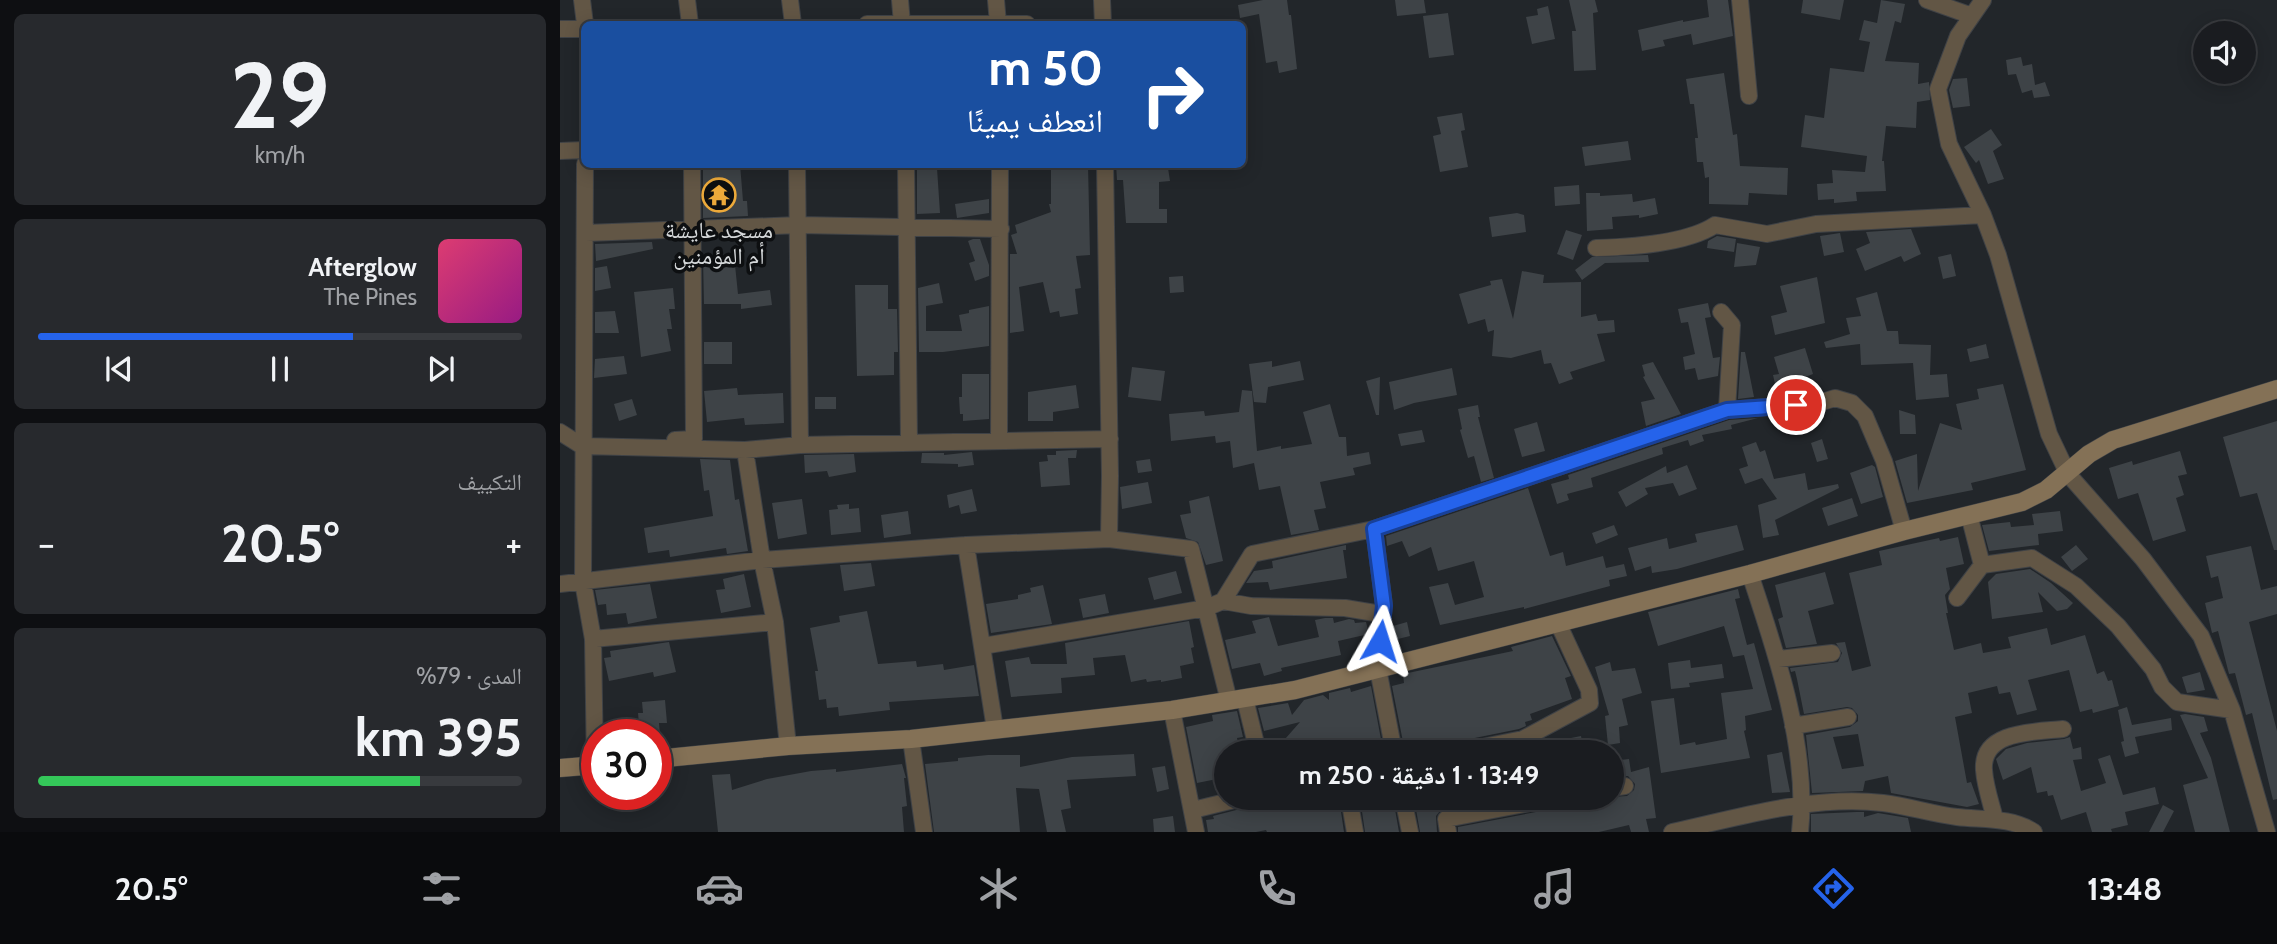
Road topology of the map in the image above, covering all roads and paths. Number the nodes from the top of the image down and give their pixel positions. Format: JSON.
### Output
{"nodes":[{"id":1,"x":582,"y":0,"type":"edge"},
{"id":2,"x":687,"y":0,"type":"edge"},
{"id":3,"x":790,"y":0,"type":"edge"},
{"id":4,"x":900,"y":0,"type":"edge"},
{"id":5,"x":996,"y":0,"type":"edge"},
{"id":6,"x":1102,"y":0,"type":"edge"},
{"id":7,"x":1740,"y":0,"type":"edge"},
{"id":8,"x":1927,"y":0,"type":"edge"},
{"id":9,"x":1983,"y":0,"type":"edge"},
{"id":10,"x":1970,"y":8,"type":"edge"},
{"id":11,"x":584,"y":21,"type":"edge"},
{"id":12,"x":690,"y":21,"type":"edge"},
{"id":13,"x":793,"y":21,"type":"edge"},
{"id":14,"x":902,"y":21,"type":"edge"},
{"id":15,"x":998,"y":21,"type":"edge"},
{"id":16,"x":1103,"y":21,"type":"edge"},
{"id":17,"x":581,"y":27,"type":"edge"},
{"id":18,"x":560,"y":29,"type":"edge"},
{"id":19,"x":1749,"y":96,"type":"dead end"},
{"id":20,"x":581,"y":150,"type":"edge"},
{"id":21,"x":560,"y":152,"type":"edge"},
{"id":22,"x":585,"y":168,"type":"edge"},
{"id":23,"x":692,"y":168,"type":"edge"},
{"id":24,"x":797,"y":168,"type":"edge"},
{"id":25,"x":906,"y":168,"type":"edge"},
{"id":26,"x":1000,"y":168,"type":"edge"},
{"id":27,"x":1105,"y":168,"type":"edge"},
{"id":28,"x":1983,"y":215,"type":"junction"},
{"id":29,"x":799,"y":225,"type":"junction"},
{"id":30,"x":908,"y":227,"type":"junction"},
{"id":31,"x":692,"y":228,"type":"junction"},
{"id":32,"x":1001,"y":229,"type":"junction"},
{"id":33,"x":586,"y":233,"type":"junction"},
{"id":34,"x":1596,"y":248,"type":"dead end"},
{"id":35,"x":1721,"y":312,"type":"dead end"},
{"id":36,"x":2277,"y":389,"type":"edge"},
{"id":37,"x":1727,"y":410,"type":"junction"},
{"id":38,"x":560,"y":432,"type":"edge"},
{"id":39,"x":1110,"y":439,"type":"junction"},
{"id":40,"x":999,"y":440,"type":"junction"},
{"id":41,"x":909,"y":443,"type":"junction"},
{"id":42,"x":800,"y":445,"type":"junction"},
{"id":43,"x":582,"y":446,"type":"junction"},
{"id":44,"x":745,"y":450,"type":"junction"},
{"id":45,"x":2068,"y":474,"type":"junction"},
{"id":46,"x":1969,"y":515,"type":"junction"},
{"id":47,"x":1374,"y":529,"type":"junction"},
{"id":48,"x":1904,"y":531,"type":"junction"},
{"id":49,"x":1109,"y":539,"type":"junction"},
{"id":50,"x":966,"y":544,"type":"junction"},
{"id":51,"x":762,"y":560,"type":"junction"},
{"id":52,"x":1982,"y":565,"type":"junction"},
{"id":53,"x":1750,"y":574,"type":"junction"},
{"id":54,"x":583,"y":582,"type":"junction"},
{"id":55,"x":560,"y":584,"type":"edge"},
{"id":56,"x":1957,"y":598,"type":"dead end"},
{"id":57,"x":1223,"y":601,"type":"junction"},
{"id":58,"x":1206,"y":608,"type":"junction"},
{"id":59,"x":1381,"y":614,"type":"junction"},
{"id":60,"x":775,"y":622,"type":"junction"},
{"id":61,"x":1558,"y":623,"type":"junction"},
{"id":62,"x":593,"y":639,"type":"junction"},
{"id":63,"x":983,"y":646,"type":"junction"},
{"id":64,"x":1832,"y":653,"type":"dead end"},
{"id":65,"x":1778,"y":659,"type":"junction"},
{"id":66,"x":1378,"y":669,"type":"junction"},
{"id":67,"x":1237,"y":700,"type":"junction"},
{"id":68,"x":1172,"y":710,"type":"junction"},
{"id":69,"x":2232,"y":710,"type":"junction"},
{"id":70,"x":1848,"y":717,"type":"dead end"},
{"id":71,"x":595,"y":719,"type":"edge"},
{"id":72,"x":1793,"y":726,"type":"junction"},
{"id":73,"x":995,"y":729,"type":"junction"},
{"id":74,"x":2063,"y":729,"type":"dead end"},
{"id":75,"x":911,"y":739,"type":"junction"},
{"id":76,"x":1253,"y":740,"type":"edge"},
{"id":77,"x":1392,"y":740,"type":"edge"},
{"id":78,"x":1514,"y":740,"type":"edge"},
{"id":79,"x":788,"y":746,"type":"junction"},
{"id":80,"x":672,"y":757,"type":"edge"},
{"id":81,"x":581,"y":766,"type":"edge"},
{"id":82,"x":560,"y":768,"type":"edge"},
{"id":83,"x":1803,"y":803,"type":"junction"},
{"id":84,"x":1214,"y":805,"type":"edge"},
{"id":85,"x":1193,"y":810,"type":"junction"},
{"id":86,"x":1351,"y":810,"type":"edge"},
{"id":87,"x":1405,"y":810,"type":"edge"},
{"id":88,"x":1493,"y":810,"type":"edge"},
{"id":89,"x":2002,"y":824,"type":"edge"},
{"id":90,"x":924,"y":832,"type":"edge"},
{"id":91,"x":1196,"y":832,"type":"edge"},
{"id":92,"x":1355,"y":832,"type":"edge"},
{"id":93,"x":1410,"y":832,"type":"edge"},
{"id":94,"x":1448,"y":832,"type":"edge"},
{"id":95,"x":1672,"y":832,"type":"edge"},
{"id":96,"x":1800,"y":832,"type":"edge"},
{"id":97,"x":2034,"y":832,"type":"edge"},
{"id":98,"x":2267,"y":832,"type":"edge"}],
"edges":[{"from":1,"to":11,"type":"street"},
{"from":2,"to":12,"type":"street"},
{"from":3,"to":13,"type":"street"},
{"from":4,"to":14,"type":"street"},
{"from":5,"to":15,"type":"street"},
{"from":6,"to":16,"type":"street"},
{"from":7,"to":19,"type":"street"},
{"from":8,"to":10,"type":"street"},
{"from":9,"to":10,"type":"street"},
{"from":10,"to":28,"type":"street"},
{"from":17,"to":18,"type":"street"},
{"from":20,"to":21,"type":"street"},
{"from":22,"to":33,"type":"street"},
{"from":23,"to":31,"type":"street"},
{"from":24,"to":29,"type":"street"},
{"from":25,"to":30,"type":"street"},
{"from":26,"to":32,"type":"street"},
{"from":27,"to":39,"type":"street"},
{"from":28,"to":34,"type":"street"},
{"from":28,"to":45,"type":"street"},
{"from":29,"to":30,"type":"street"},
{"from":29,"to":31,"type":"street"},
{"from":29,"to":42,"type":"street"},
{"from":30,"to":32,"type":"street"},
{"from":30,"to":41,"type":"street"},
{"from":31,"to":33,"type":"street"},
{"from":31,"to":43,"type":"street"},
{"from":32,"to":40,"type":"street"},
{"from":33,"to":43,"type":"street"},
{"from":35,"to":37,"type":"street"},
{"from":36,"to":45,"type":"main road"},
{"from":37,"to":47,"type":"street"},
{"from":37,"to":48,"type":"street"},
{"from":38,"to":43,"type":"street"},
{"from":39,"to":40,"type":"street"},
{"from":39,"to":49,"type":"street"},
{"from":40,"to":41,"type":"street"},
{"from":41,"to":42,"type":"street"},
{"from":42,"to":44,"type":"street"},
{"from":43,"to":44,"type":"street"},
{"from":43,"to":54,"type":"street"},
{"from":44,"to":51,"type":"street"},
{"from":45,"to":46,"type":"main road"},
{"from":45,"to":69,"type":"street"},
{"from":46,"to":48,"type":"main road"},
{"from":46,"to":52,"type":"street"},
{"from":47,"to":57,"type":"street"},
{"from":47,"to":59,"type":"street"},
{"from":48,"to":53,"type":"main road"},
{"from":49,"to":50,"type":"street"},
{"from":49,"to":58,"type":"street"},
{"from":50,"to":51,"type":"street"},
{"from":50,"to":63,"type":"street"},
{"from":51,"to":54,"type":"street"},
{"from":51,"to":60,"type":"street"},
{"from":52,"to":56,"type":"street"},
{"from":52,"to":69,"type":"street"},
{"from":53,"to":61,"type":"main road"},
{"from":53,"to":65,"type":"street"},
{"from":54,"to":55,"type":"street"},
{"from":54,"to":62,"type":"street"},
{"from":57,"to":58,"type":"street"},
{"from":57,"to":59,"type":"street"},
{"from":58,"to":63,"type":"street"},
{"from":58,"to":67,"type":"street"},
{"from":59,"to":66,"type":"street"},
{"from":60,"to":62,"type":"street"},
{"from":60,"to":79,"type":"street"},
{"from":61,"to":66,"type":"main road"},
{"from":61,"to":78,"type":"street"},
{"from":62,"to":71,"type":"street"},
{"from":63,"to":73,"type":"street"},
{"from":64,"to":65,"type":"street"},
{"from":65,"to":72,"type":"street"},
{"from":66,"to":67,"type":"main road"},
{"from":66,"to":77,"type":"street"},
{"from":67,"to":68,"type":"main road"},
{"from":67,"to":76,"type":"street"},
{"from":68,"to":73,"type":"main road"},
{"from":68,"to":85,"type":"street"},
{"from":69,"to":98,"type":"street"},
{"from":70,"to":72,"type":"street"},
{"from":72,"to":83,"type":"street"},
{"from":73,"to":75,"type":"main road"},
{"from":74,"to":89,"type":"street"},
{"from":75,"to":79,"type":"main road"},
{"from":75,"to":90,"type":"street"},
{"from":79,"to":80,"type":"main road"},
{"from":81,"to":82,"type":"main road"},
{"from":83,"to":89,"type":"street"},
{"from":83,"to":95,"type":"street"},
{"from":83,"to":96,"type":"street"},
{"from":84,"to":85,"type":"street"},
{"from":85,"to":91,"type":"street"},
{"from":86,"to":92,"type":"street"},
{"from":87,"to":93,"type":"street"},
{"from":88,"to":94,"type":"street"},
{"from":89,"to":97,"type":"street"}]}
